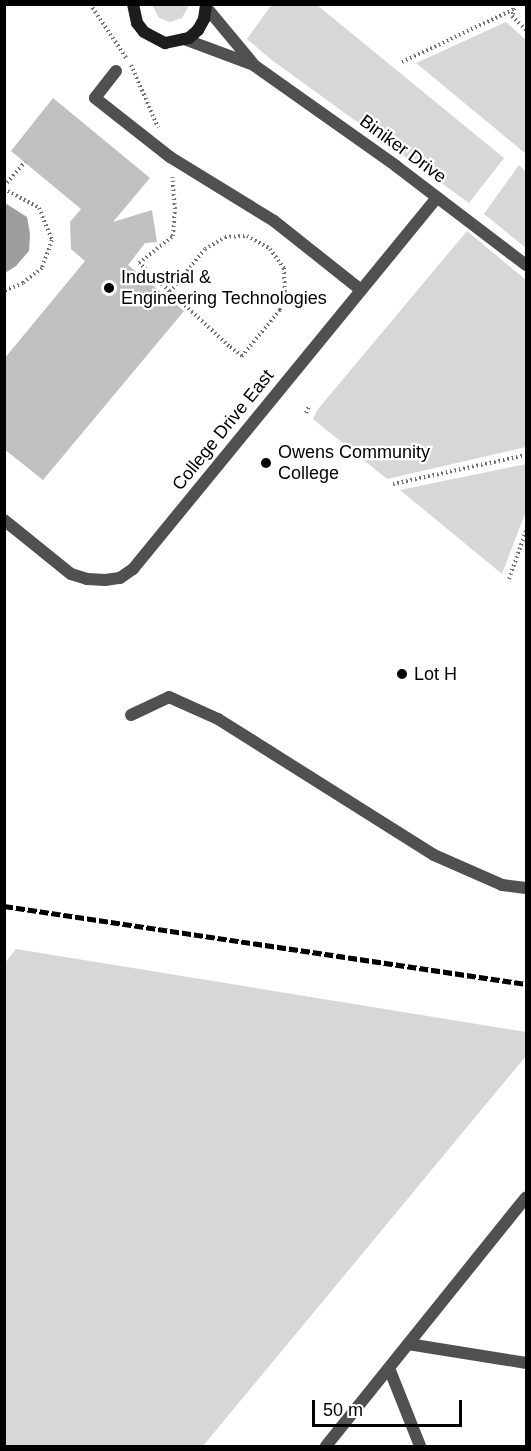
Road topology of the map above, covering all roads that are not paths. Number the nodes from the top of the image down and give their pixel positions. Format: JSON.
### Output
{"nodes":[{"id":1,"x":206,"y":6,"type":"edge"},
{"id":2,"x":132,"y":7,"type":"edge"},
{"id":3,"x":184,"y":39,"type":"junction"},
{"id":4,"x":255,"y":66,"type":"junction"},
{"id":5,"x":116,"y":71,"type":"dead end"},
{"id":6,"x":437,"y":197,"type":"junction"},
{"id":7,"x":526,"y":265,"type":"edge"},
{"id":8,"x":361,"y":290,"type":"junction"},
{"id":9,"x":4,"y":520,"type":"edge"},
{"id":10,"x":130,"y":715,"type":"dead end"},
{"id":11,"x":526,"y":888,"type":"edge"},
{"id":12,"x":526,"y":1197,"type":"edge"},
{"id":13,"x":408,"y":1344,"type":"junction"},
{"id":14,"x":526,"y":1363,"type":"edge"},
{"id":15,"x":389,"y":1368,"type":"junction"},
{"id":16,"x":326,"y":1446,"type":"edge"},
{"id":17,"x":420,"y":1446,"type":"edge"}],
"edges":[{"from":1,"to":3,"type":"street"},
{"from":1,"to":4,"type":"street","name":"Biniker Drive"},
{"from":2,"to":3,"type":"street"},
{"from":3,"to":4,"type":"street","name":"Biniker Drive"},
{"from":4,"to":6,"type":"street","name":"Biniker Drive"},
{"from":5,"to":8,"type":"street"},
{"from":6,"to":7,"type":"street","name":"Biniker Drive"},
{"from":6,"to":8,"type":"street","name":"College Drive East"},
{"from":8,"to":9,"type":"street","name":"College Drive East"},
{"from":10,"to":11,"type":"street"},
{"from":12,"to":13,"type":"street"},
{"from":13,"to":14,"type":"street"},
{"from":13,"to":15,"type":"street"},
{"from":15,"to":16,"type":"street"},
{"from":15,"to":17,"type":"street"}]}
